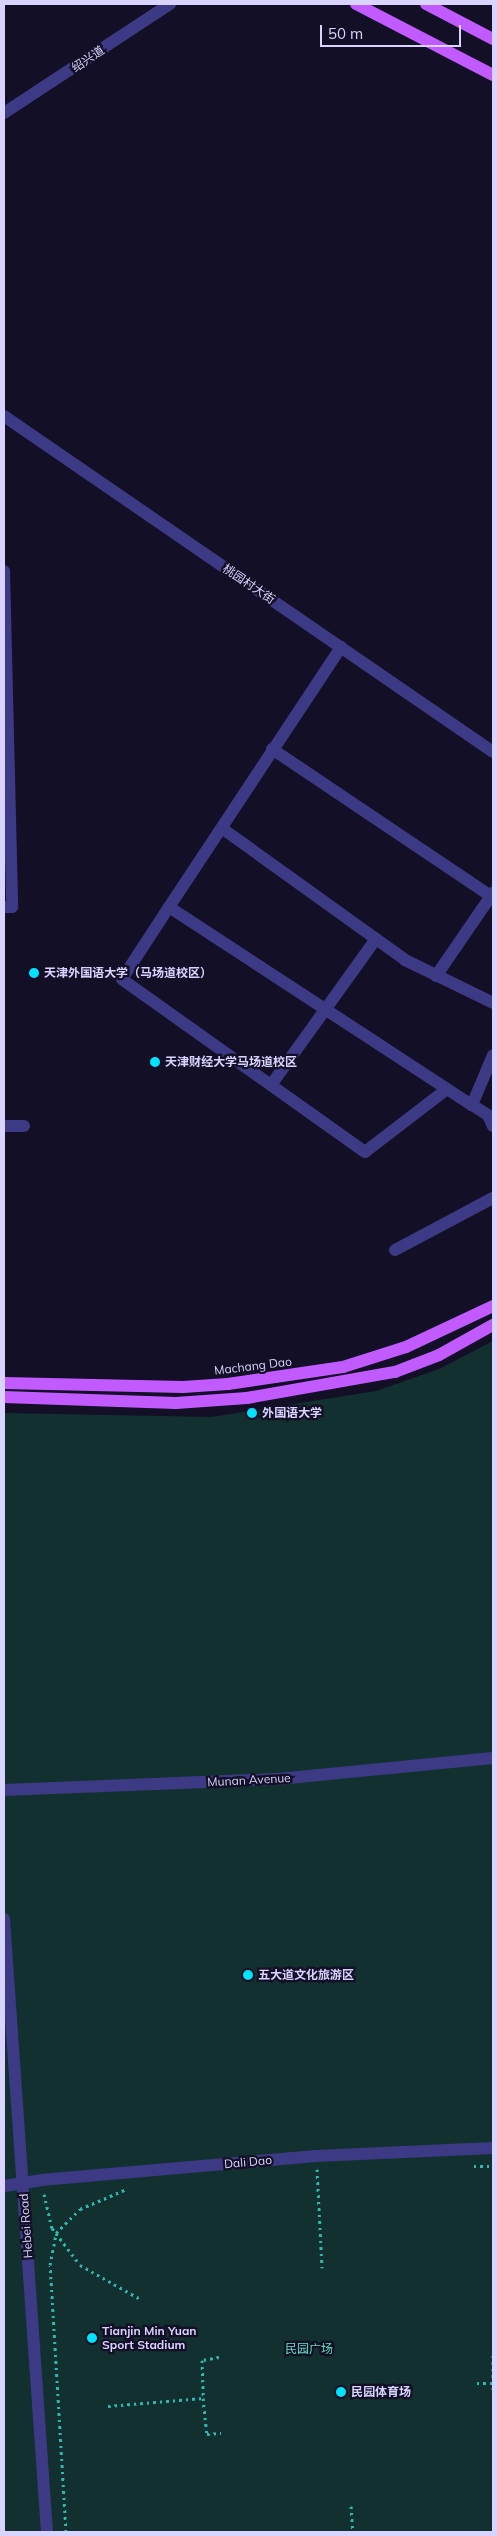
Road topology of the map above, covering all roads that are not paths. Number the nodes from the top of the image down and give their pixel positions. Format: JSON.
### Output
{"nodes":[{"id":1,"x":170,"y":4,"type":"edge"},
{"id":2,"x":356,"y":4,"type":"edge"},
{"id":3,"x":426,"y":4,"type":"edge"},
{"id":4,"x":493,"y":39,"type":"edge"},
{"id":5,"x":493,"y":75,"type":"edge"},
{"id":6,"x":4,"y":113,"type":"edge"},
{"id":7,"x":4,"y":416,"type":"edge"},
{"id":8,"x":4,"y":571,"type":"edge"},
{"id":9,"x":341,"y":647,"type":"junction"},
{"id":10,"x":272,"y":749,"type":"junction"},
{"id":11,"x":493,"y":752,"type":"edge"},
{"id":12,"x":6,"y":774,"type":"edge"},
{"id":13,"x":223,"y":829,"type":"junction"},
{"id":14,"x":492,"y":894,"type":"edge"},
{"id":15,"x":8,"y":907,"type":"edge"},
{"id":16,"x":169,"y":907,"type":"junction"},
{"id":17,"x":376,"y":939,"type":"junction"},
{"id":18,"x":436,"y":976,"type":"junction"},
{"id":19,"x":493,"y":1003,"type":"edge"},
{"id":20,"x":325,"y":1009,"type":"junction"},
{"id":21,"x":493,"y":1055,"type":"edge"},
{"id":22,"x":271,"y":1085,"type":"junction"},
{"id":23,"x":447,"y":1089,"type":"junction"},
{"id":24,"x":472,"y":1105,"type":"junction"},
{"id":25,"x":4,"y":1126,"type":"edge"},
{"id":26,"x":24,"y":1126,"type":"dead end"},
{"id":27,"x":493,"y":1126,"type":"edge"},
{"id":28,"x":493,"y":1198,"type":"edge"},
{"id":29,"x":394,"y":1250,"type":"dead end"},
{"id":30,"x":493,"y":1306,"type":"edge"},
{"id":31,"x":493,"y":1325,"type":"edge"},
{"id":32,"x":4,"y":1383,"type":"edge"},
{"id":33,"x":4,"y":1397,"type":"edge"},
{"id":34,"x":493,"y":1758,"type":"edge"},
{"id":35,"x":4,"y":1790,"type":"edge"},
{"id":36,"x":4,"y":1919,"type":"edge"},
{"id":37,"x":493,"y":2148,"type":"edge"},
{"id":38,"x":24,"y":2181,"type":"junction"},
{"id":39,"x":4,"y":2186,"type":"edge"},
{"id":40,"x":47,"y":2532,"type":"edge"}],
"edges":[{"from":1,"to":6,"type":"street","name":"绍兴道"},
{"from":2,"to":5,"type":"main road"},
{"from":3,"to":4,"type":"main road"},
{"from":7,"to":9,"type":"street","name":"桃园村大街"},
{"from":8,"to":12,"type":"street"},
{"from":9,"to":10,"type":"street"},
{"from":9,"to":11,"type":"street","name":"桃园村大街"},
{"from":10,"to":13,"type":"street"},
{"from":10,"to":14,"type":"street"},
{"from":12,"to":15,"type":"street"},
{"from":13,"to":16,"type":"street"},
{"from":13,"to":17,"type":"street"},
{"from":14,"to":18,"type":"street"},
{"from":16,"to":20,"type":"street"},
{"from":16,"to":22,"type":"street"},
{"from":17,"to":18,"type":"street"},
{"from":17,"to":20,"type":"street"},
{"from":18,"to":19,"type":"street"},
{"from":20,"to":22,"type":"street"},
{"from":20,"to":23,"type":"street"},
{"from":21,"to":24,"type":"street"},
{"from":22,"to":23,"type":"street"},
{"from":23,"to":24,"type":"street"},
{"from":24,"to":27,"type":"street"},
{"from":25,"to":26,"type":"street"},
{"from":28,"to":29,"type":"street"},
{"from":30,"to":32,"type":"main road","name":"Machang Dao"},
{"from":31,"to":33,"type":"main road"},
{"from":34,"to":35,"type":"street","name":"Munan Avenue"},
{"from":36,"to":38,"type":"street","name":"Hebei Road"},
{"from":37,"to":38,"type":"street","name":"Dali Dao"},
{"from":38,"to":39,"type":"street","name":"Dali Dao"},
{"from":38,"to":40,"type":"street","name":"Hebei Road"}]}
